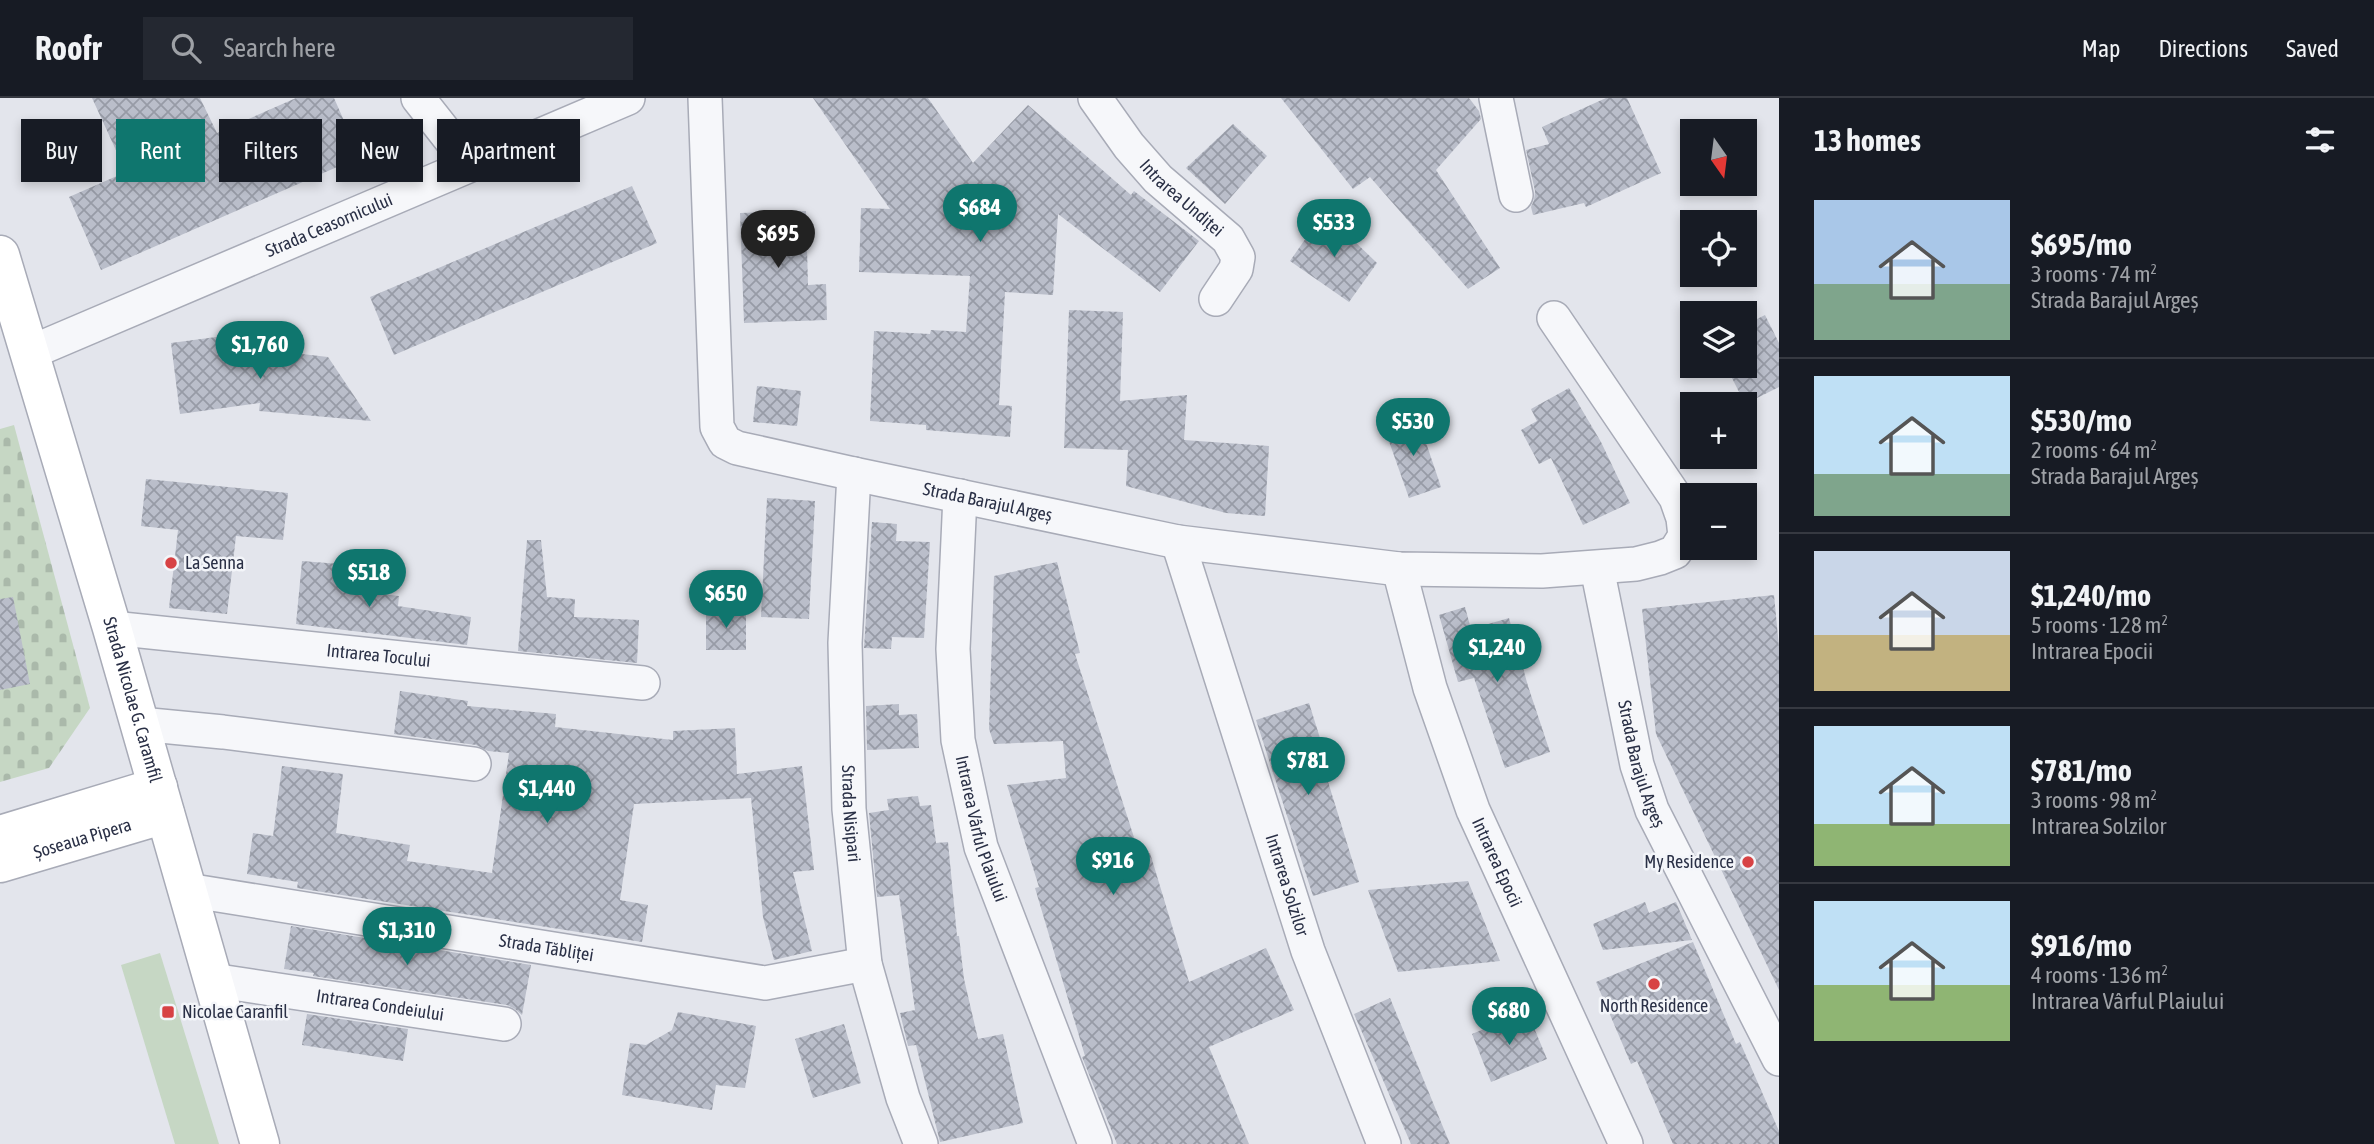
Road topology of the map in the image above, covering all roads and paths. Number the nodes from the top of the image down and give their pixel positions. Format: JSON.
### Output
{"nodes":[{"id":1,"x":418,"y":98,"type":"edge"},
{"id":2,"x":628,"y":98,"type":"edge"},
{"id":3,"x":705,"y":98,"type":"edge"},
{"id":4,"x":1095,"y":98,"type":"edge"},
{"id":5,"x":1496,"y":98,"type":"edge"},
{"id":6,"x":578,"y":119,"type":"edge"},
{"id":7,"x":437,"y":122,"type":"edge"},
{"id":8,"x":437,"y":178,"type":"edge"},
{"id":9,"x":1516,"y":195,"type":"dead end"},
{"id":10,"x":0,"y":255,"type":"edge"},
{"id":11,"x":1216,"y":299,"type":"dead end"},
{"id":12,"x":1553,"y":318,"type":"dead end"},
{"id":13,"x":29,"y":352,"type":"junction"},
{"id":14,"x":854,"y":474,"type":"junction"},
{"id":15,"x":960,"y":496,"type":"junction"},
{"id":16,"x":1178,"y":541,"type":"junction"},
{"id":17,"x":1597,"y":568,"type":"junction"},
{"id":18,"x":1399,"y":569,"type":"junction"},
{"id":19,"x":113,"y":628,"type":"junction"},
{"id":20,"x":643,"y":683,"type":"dead end"},
{"id":21,"x":140,"y":724,"type":"junction"},
{"id":22,"x":474,"y":764,"type":"dead end"},
{"id":23,"x":162,"y":801,"type":"junction"},
{"id":24,"x":0,"y":835,"type":"edge"},
{"id":25,"x":0,"y":863,"type":"edge"},
{"id":26,"x":187,"y":890,"type":"junction"},
{"id":27,"x":865,"y":964,"type":"junction"},
{"id":28,"x":212,"y":980,"type":"junction"},
{"id":29,"x":504,"y":1024,"type":"dead end"},
{"id":30,"x":1779,"y":1059,"type":"edge"},
{"id":31,"x":260,"y":1144,"type":"edge"},
{"id":32,"x":921,"y":1144,"type":"edge"},
{"id":33,"x":1095,"y":1144,"type":"edge"},
{"id":34,"x":1384,"y":1144,"type":"edge"},
{"id":35,"x":1626,"y":1144,"type":"edge"}],
"edges":[{"from":1,"to":7,"type":"street"},
{"from":2,"to":6,"type":"street","name":"Strada Ceasornicului"},
{"from":3,"to":14,"type":"street","name":"Strada Barajul Argeș"},
{"from":4,"to":11,"type":"street","name":"Intrarea Undiței"},
{"from":5,"to":9,"type":"street"},
{"from":8,"to":13,"type":"street","name":"Strada Ceasornicului"},
{"from":10,"to":13,"type":"main road","name":"Strada Nicolae G. Caramfil"},
{"from":12,"to":17,"type":"street","name":"Strada Barajul Argeș"},
{"from":13,"to":19,"type":"main road","name":"Strada Nicolae G. Caramfil"},
{"from":14,"to":15,"type":"street","name":"Strada Barajul Argeș"},
{"from":14,"to":27,"type":"street","name":"Strada Nisipari"},
{"from":15,"to":16,"type":"street","name":"Strada Barajul Argeș"},
{"from":15,"to":33,"type":"street","name":"Intrarea Vârful Plaiului"},
{"from":16,"to":18,"type":"street","name":"Strada Barajul Argeș"},
{"from":16,"to":34,"type":"street","name":"Intrarea Solzilor"},
{"from":17,"to":18,"type":"street","name":"Strada Barajul Argeș"},
{"from":17,"to":30,"type":"street","name":"Strada Barajul Argeș"},
{"from":18,"to":35,"type":"street","name":"Intrarea Epocii"},
{"from":19,"to":20,"type":"street","name":"Intrarea Tocului"},
{"from":19,"to":21,"type":"main road","name":"Strada Nicolae G. Caramfil"},
{"from":21,"to":22,"type":"street"},
{"from":21,"to":23,"type":"main road","name":"Strada Nicolae G. Caramfil"},
{"from":23,"to":24,"type":"main road","name":"Șoseaua Pipera"},
{"from":23,"to":25,"type":"main road","name":"Șoseaua Pipera"},
{"from":23,"to":26,"type":"main road","name":"Strada Nicolae G. Caramfil"},
{"from":26,"to":27,"type":"street","name":"Strada Tăbliței"},
{"from":26,"to":28,"type":"main road","name":"Strada Nicolae G. Caramfil"},
{"from":27,"to":32,"type":"street","name":"Strada Nisipari"},
{"from":28,"to":29,"type":"street","name":"Intrarea Condeiului"},
{"from":28,"to":31,"type":"main road","name":"Strada Nicolae G. Caramfil"}]}
